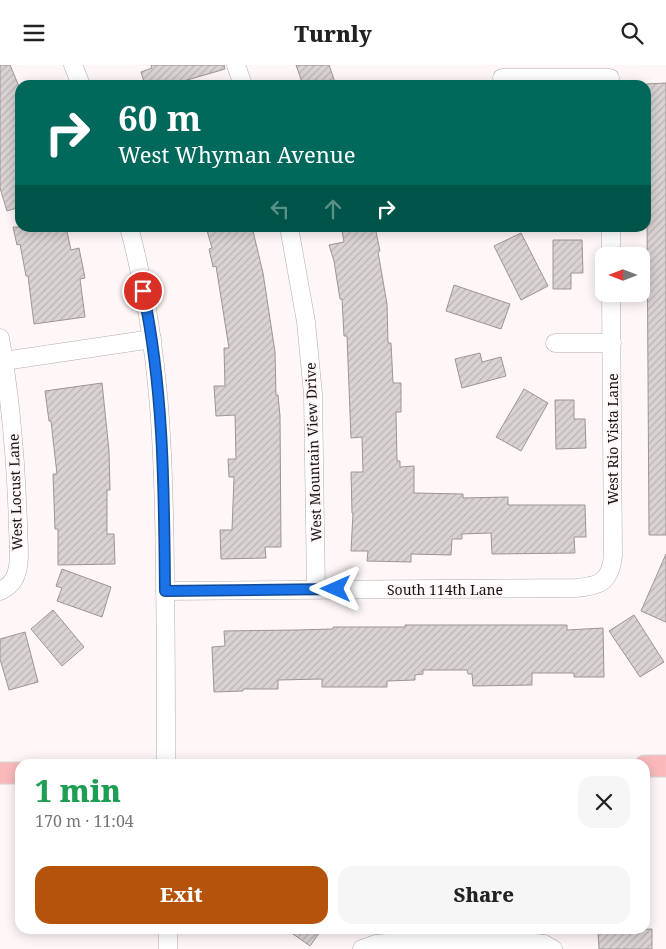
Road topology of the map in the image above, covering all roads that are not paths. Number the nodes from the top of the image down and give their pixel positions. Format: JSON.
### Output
{"nodes":[{"id":1,"x":73,"y":65,"type":"edge"},
{"id":2,"x":236,"y":65,"type":"edge"},
{"id":3,"x":610,"y":76,"type":"edge"},
{"id":4,"x":502,"y":77,"type":"dead end"},
{"id":5,"x":79,"y":80,"type":"edge"},
{"id":6,"x":241,"y":80,"type":"edge"},
{"id":7,"x":130,"y":232,"type":"edge"},
{"id":8,"x":289,"y":232,"type":"edge"},
{"id":9,"x":611,"y":232,"type":"edge"},
{"id":10,"x":611,"y":247,"type":"edge"},
{"id":11,"x":612,"y":303,"type":"edge"},
{"id":12,"x":0,"y":338,"type":"edge"},
{"id":13,"x":152,"y":339,"type":"junction"},
{"id":14,"x":556,"y":343,"type":"dead end"},
{"id":15,"x":612,"y":343,"type":"junction"},
{"id":16,"x":4,"y":361,"type":"junction"},
{"id":17,"x":603,"y":581,"type":"joint"},
{"id":18,"x":5,"y":588,"type":"edge"},
{"id":19,"x":316,"y":589,"type":"junction"},
{"id":20,"x":165,"y":591,"type":"junction"},
{"id":21,"x":166,"y":759,"type":"edge"},
{"id":22,"x":666,"y":766,"type":"edge"},
{"id":23,"x":650,"y":767,"type":"edge"},
{"id":24,"x":0,"y":773,"type":"edge"},
{"id":25,"x":15,"y":773,"type":"edge"},
{"id":26,"x":168,"y":934,"type":"edge"},
{"id":27,"x":553,"y":948,"type":"edge"},
{"id":28,"x":168,"y":949,"type":"edge"},
{"id":29,"x":362,"y":949,"type":"edge"}],
"edges":[{"from":1,"to":5,"type":"street"},
{"from":2,"to":6,"type":"street"},
{"from":3,"to":4,"type":"street"},
{"from":7,"to":13,"type":"street"},
{"from":8,"to":19,"type":"street","name":"West Mountain View Drive"},
{"from":9,"to":10,"type":"street"},
{"from":11,"to":15,"type":"street","name":"West Rio Vista Lane"},
{"from":12,"to":16,"type":"street","name":"West Locust Lane"},
{"from":13,"to":16,"type":"street"},
{"from":13,"to":20,"type":"street"},
{"from":14,"to":15,"type":"street"},
{"from":15,"to":17,"type":"street","name":"West Rio Vista Lane"},
{"from":16,"to":18,"type":"street","name":"West Locust Lane"},
{"from":17,"to":19,"type":"street","name":"South 114th Lane"},
{"from":19,"to":20,"type":"street","name":"South 114th Lane"},
{"from":20,"to":21,"type":"street"},
{"from":22,"to":23,"type":"main road"},
{"from":24,"to":25,"type":"main road"},
{"from":26,"to":28,"type":"street"},
{"from":27,"to":29,"type":"street"}]}
